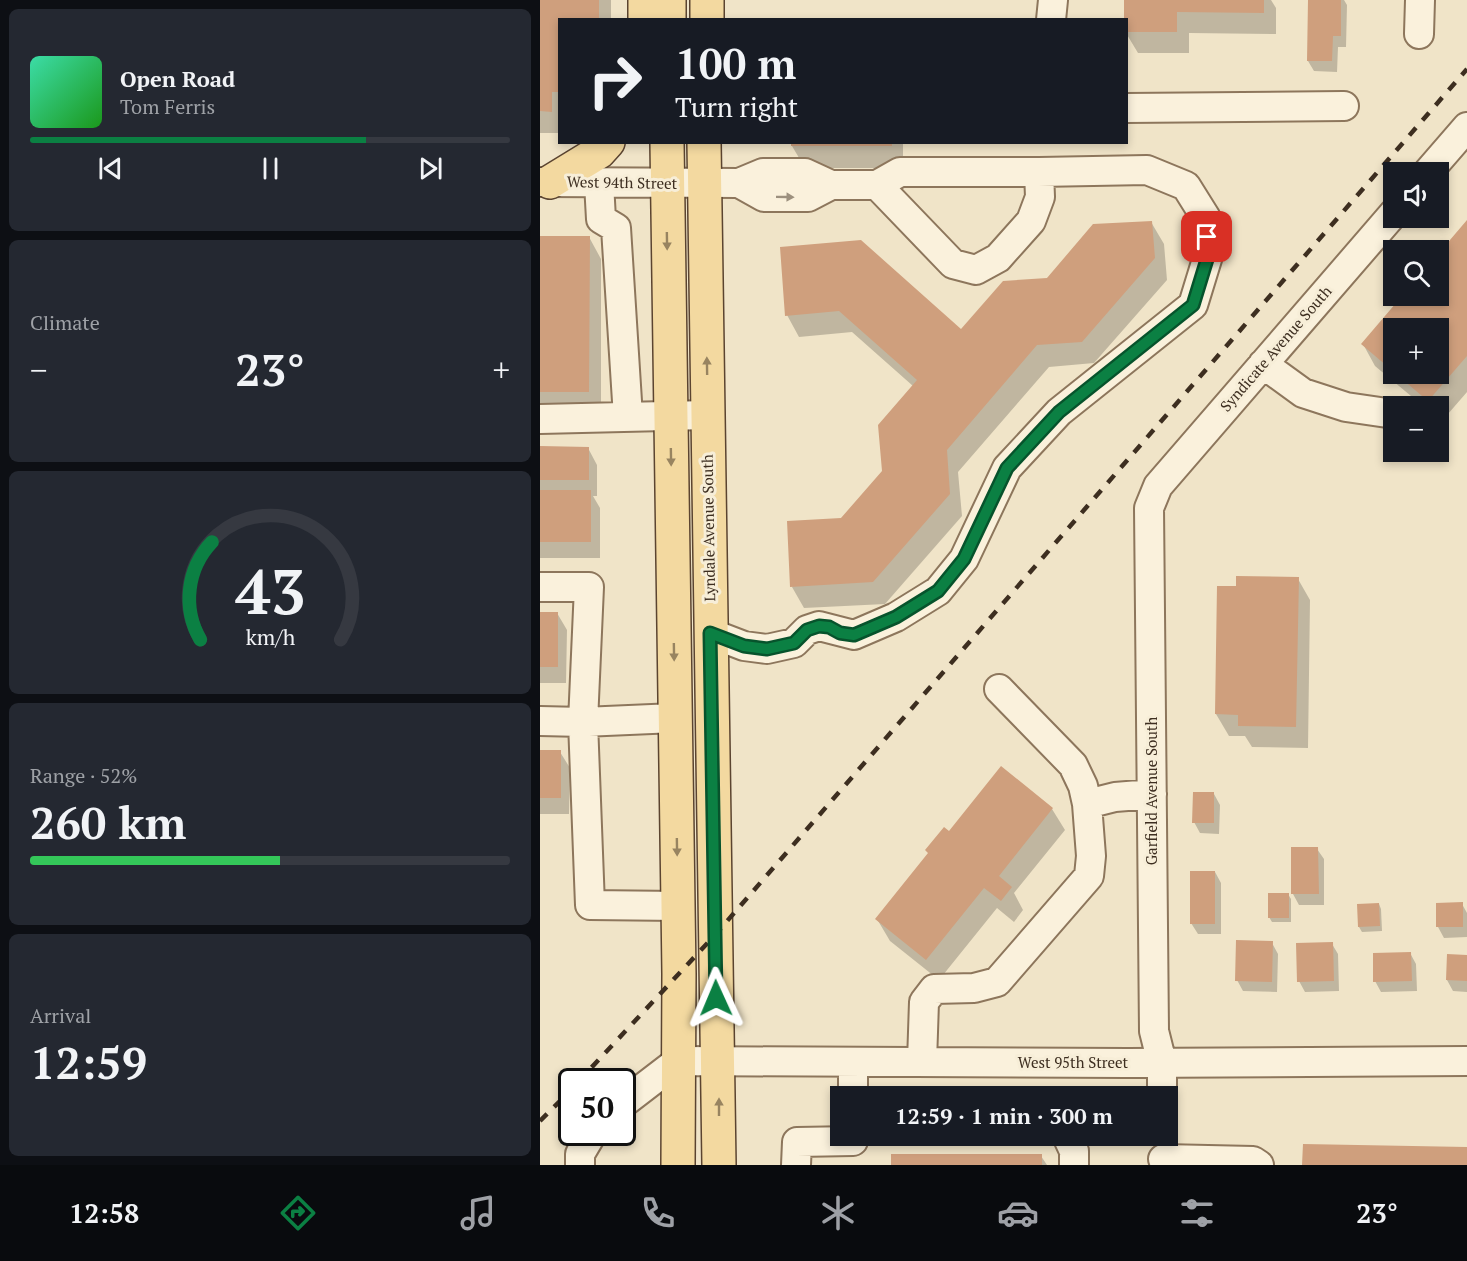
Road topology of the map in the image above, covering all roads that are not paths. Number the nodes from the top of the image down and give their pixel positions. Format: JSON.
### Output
{"nodes":[{"id":1,"x":645,"y":0,"type":"edge"},
{"id":2,"x":669,"y":0,"type":"edge"},
{"id":3,"x":707,"y":0,"type":"edge"},
{"id":4,"x":1053,"y":0,"type":"edge"},
{"id":5,"x":1419,"y":0,"type":"edge"},
{"id":6,"x":645,"y":18,"type":"edge"},
{"id":7,"x":669,"y":18,"type":"edge"},
{"id":8,"x":707,"y":18,"type":"edge"},
{"id":9,"x":1051,"y":18,"type":"edge"},
{"id":10,"x":1419,"y":34,"type":"dead end"},
{"id":11,"x":1344,"y":106,"type":"dead end"},
{"id":12,"x":1128,"y":108,"type":"edge"},
{"id":13,"x":1467,"y":127,"type":"edge"},
{"id":14,"x":606,"y":144,"type":"edge"},
{"id":15,"x":667,"y":144,"type":"edge"},
{"id":16,"x":705,"y":144,"type":"edge"},
{"id":17,"x":1437,"y":162,"type":"edge"},
{"id":18,"x":1039,"y":172,"type":"junction"},
{"id":19,"x":545,"y":182,"type":"edge"},
{"id":20,"x":599,"y":183,"type":"junction"},
{"id":21,"x":666,"y":183,"type":"junction"},
{"id":22,"x":704,"y":184,"type":"junction"},
{"id":23,"x":877,"y":185,"type":"junction"},
{"id":24,"x":1383,"y":226,"type":"edge"},
{"id":25,"x":1263,"y":364,"type":"junction"},
{"id":26,"x":1383,"y":412,"type":"edge"},
{"id":27,"x":707,"y":415,"type":"junction"},
{"id":28,"x":628,"y":417,"type":"junction"},
{"id":29,"x":670,"y":417,"type":"junction"},
{"id":30,"x":540,"y":419,"type":"edge"},
{"id":31,"x":1158,"y":486,"type":"joint"},
{"id":32,"x":540,"y":587,"type":"edge"},
{"id":33,"x":710,"y":633,"type":"junction"},
{"id":34,"x":999,"y":689,"type":"dead end"},
{"id":35,"x":675,"y":718,"type":"junction"},
{"id":36,"x":540,"y":721,"type":"edge"},
{"id":37,"x":583,"y":722,"type":"junction"},
{"id":38,"x":1152,"y":794,"type":"junction"},
{"id":39,"x":1087,"y":804,"type":"junction"},
{"id":40,"x":678,"y":906,"type":"junction"},
{"id":41,"x":678,"y":1061,"type":"junction"},
{"id":42,"x":718,"y":1061,"type":"junction"},
{"id":43,"x":1467,"y":1061,"type":"edge"},
{"id":44,"x":853,"y":1062,"type":"junction"},
{"id":45,"x":922,"y":1062,"type":"junction"},
{"id":46,"x":1162,"y":1063,"type":"junction"},
{"id":47,"x":853,"y":1086,"type":"edge"},
{"id":48,"x":1162,"y":1086,"type":"edge"},
{"id":49,"x":636,"y":1093,"type":"edge"},
{"id":50,"x":1072,"y":1146,"type":"edge"},
{"id":51,"x":853,"y":1147,"type":"edge"},
{"id":52,"x":1163,"y":1153,"type":"edge"},
{"id":53,"x":678,"y":1165,"type":"edge"},
{"id":54,"x":719,"y":1165,"type":"edge"},
{"id":55,"x":796,"y":1165,"type":"edge"},
{"id":56,"x":1074,"y":1165,"type":"edge"},
{"id":57,"x":1259,"y":1165,"type":"edge"}],
"edges":[{"from":1,"to":6,"type":"main road"},
{"from":2,"to":7,"type":"main road"},
{"from":3,"to":8,"type":"main road"},
{"from":4,"to":9,"type":"street"},
{"from":5,"to":10,"type":"street"},
{"from":11,"to":12,"type":"street"},
{"from":13,"to":17,"type":"street"},
{"from":14,"to":19,"type":"main road"},
{"from":15,"to":21,"type":"main road"},
{"from":16,"to":22,"type":"main road","name":"Lyndale Avenue South"},
{"from":18,"to":23,"type":"street"},
{"from":18,"to":23,"type":"street"},
{"from":18,"to":33,"type":"street"},
{"from":19,"to":20,"type":"street","name":"West 94th Street"},
{"from":20,"to":21,"type":"street","name":"West 94th Street"},
{"from":20,"to":28,"type":"street"},
{"from":21,"to":22,"type":"street","name":"West 94th Street"},
{"from":21,"to":29,"type":"main road","one_way":true},
{"from":22,"to":23,"type":"street","name":"West 94th Street"},
{"from":27,"to":22,"type":"main road","name":"Lyndale Avenue South","one_way":true},
{"from":24,"to":25,"type":"street","name":"Syndicate Avenue South"},
{"from":25,"to":26,"type":"street"},
{"from":25,"to":31,"type":"street","name":"Syndicate Avenue South"},
{"from":27,"to":29,"type":"street"},
{"from":27,"to":33,"type":"main road","name":"Lyndale Avenue South"},
{"from":28,"to":29,"type":"street"},
{"from":28,"to":30,"type":"street"},
{"from":29,"to":35,"type":"main road","one_way":true},
{"from":31,"to":38,"type":"street","name":"Garfield Avenue South"},
{"from":32,"to":37,"type":"street"},
{"from":33,"to":42,"type":"main road","name":"Lyndale Avenue South"},
{"from":34,"to":39,"type":"street"},
{"from":35,"to":37,"type":"street"},
{"from":35,"to":40,"type":"main road","one_way":true},
{"from":36,"to":37,"type":"street"},
{"from":37,"to":40,"type":"street"},
{"from":38,"to":39,"type":"street"},
{"from":38,"to":46,"type":"street","name":"Garfield Avenue South"},
{"from":39,"to":45,"type":"street"},
{"from":40,"to":41,"type":"main road"},
{"from":41,"to":42,"type":"street","name":"West 95th Street"},
{"from":41,"to":49,"type":"street"},
{"from":41,"to":53,"type":"main road"},
{"from":42,"to":44,"type":"street","name":"West 95th Street"},
{"from":54,"to":42,"type":"main road","name":"Lyndale Avenue South","one_way":true},
{"from":43,"to":46,"type":"street","name":"West 95th Street"},
{"from":44,"to":45,"type":"street","name":"West 95th Street"},
{"from":44,"to":47,"type":"street"},
{"from":45,"to":46,"type":"street","name":"West 95th Street"},
{"from":46,"to":48,"type":"street","name":"Garfield Avenue South"},
{"from":50,"to":56,"type":"street"},
{"from":51,"to":55,"type":"street"},
{"from":52,"to":57,"type":"street"}]}
